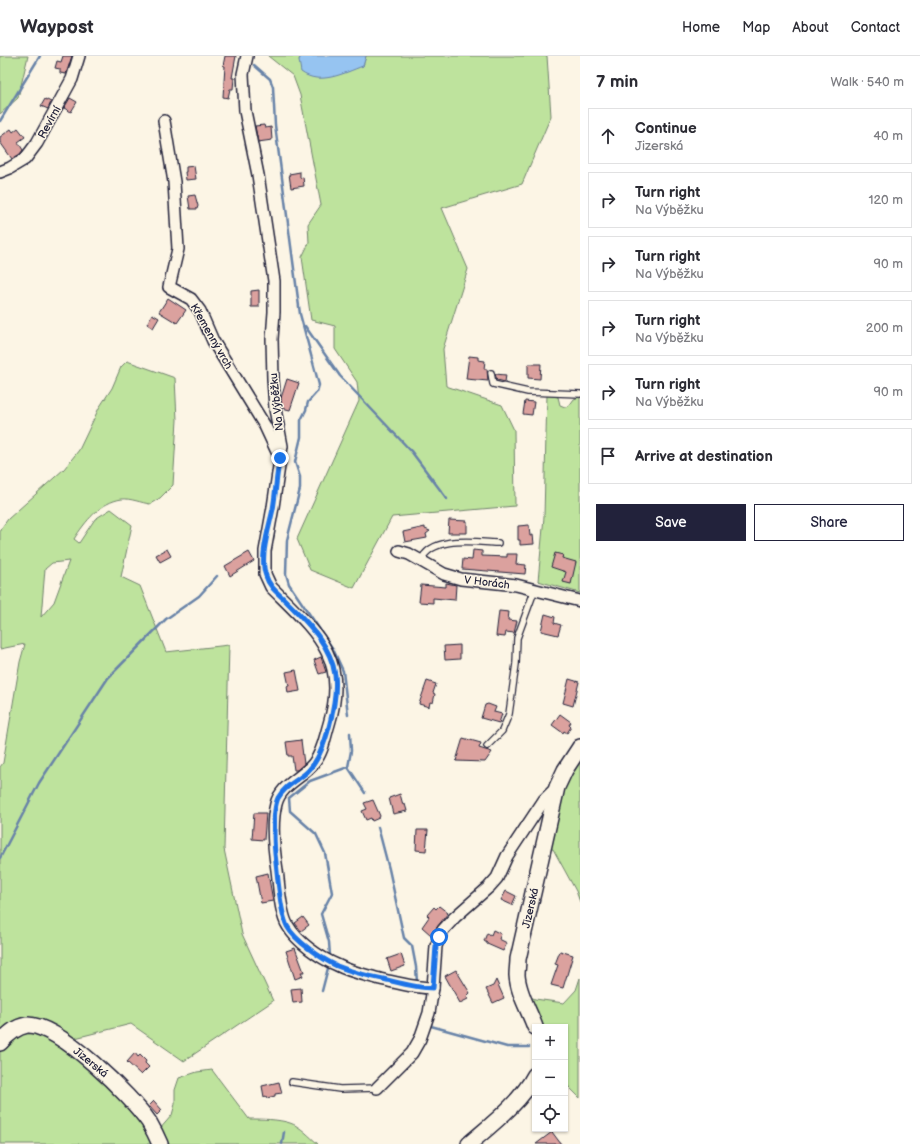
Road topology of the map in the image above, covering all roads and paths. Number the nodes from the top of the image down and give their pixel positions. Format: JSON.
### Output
{"nodes":[{"id":1,"x":79,"y":56,"type":"edge"},
{"id":2,"x":247,"y":56,"type":"edge"},
{"id":3,"x":164,"y":120,"type":"dead end"},
{"id":4,"x":0,"y":172,"type":"edge"},
{"id":5,"x":491,"y":373,"type":"dead end"},
{"id":6,"x":580,"y":394,"type":"edge"},
{"id":7,"x":280,"y":458,"type":"junction"},
{"id":8,"x":498,"y":543,"type":"dead end"},
{"id":9,"x":399,"y":551,"type":"dead end"},
{"id":10,"x":421,"y":561,"type":"junction"},
{"id":11,"x":535,"y":589,"type":"junction"},
{"id":12,"x":580,"y":601,"type":"edge"},
{"id":13,"x":487,"y":746,"type":"dead end"},
{"id":14,"x":580,"y":747,"type":"edge"},
{"id":15,"x":557,"y":787,"type":"junction"},
{"id":16,"x":433,"y":988,"type":"junction"},
{"id":17,"x":534,"y":1024,"type":"edge"},
{"id":18,"x":0,"y":1043,"type":"edge"},
{"id":19,"x":532,"y":1081,"type":"edge"},
{"id":20,"x":292,"y":1082,"type":"dead end"},
{"id":21,"x":377,"y":1088,"type":"joint"},
{"id":22,"x":160,"y":1144,"type":"edge"},
{"id":23,"x":469,"y":1144,"type":"edge"}],
"edges":[{"from":1,"to":4,"type":"street","name":"Revírní"},
{"from":2,"to":7,"type":"street","name":"Na Výběžku"},
{"from":3,"to":7,"type":"street","name":"Křemenný vrch"},
{"from":5,"to":6,"type":"lane"},
{"from":7,"to":16,"type":"street","name":"Na Výběžku"},
{"from":8,"to":10,"type":"lane"},
{"from":9,"to":10,"type":"street","name":"V Horách"},
{"from":10,"to":11,"type":"street","name":"V Horách"},
{"from":11,"to":12,"type":"street","name":"V Horách"},
{"from":11,"to":13,"type":"lane"},
{"from":14,"to":15,"type":"street","name":"Jizerská"},
{"from":15,"to":16,"type":"street","name":"Jizerská"},
{"from":15,"to":17,"type":"street","name":"Jizerská"},
{"from":16,"to":21,"type":"street"},
{"from":18,"to":22,"type":"street","name":"Jizerská"},
{"from":19,"to":23,"type":"street"},
{"from":20,"to":21,"type":"lane"}]}
